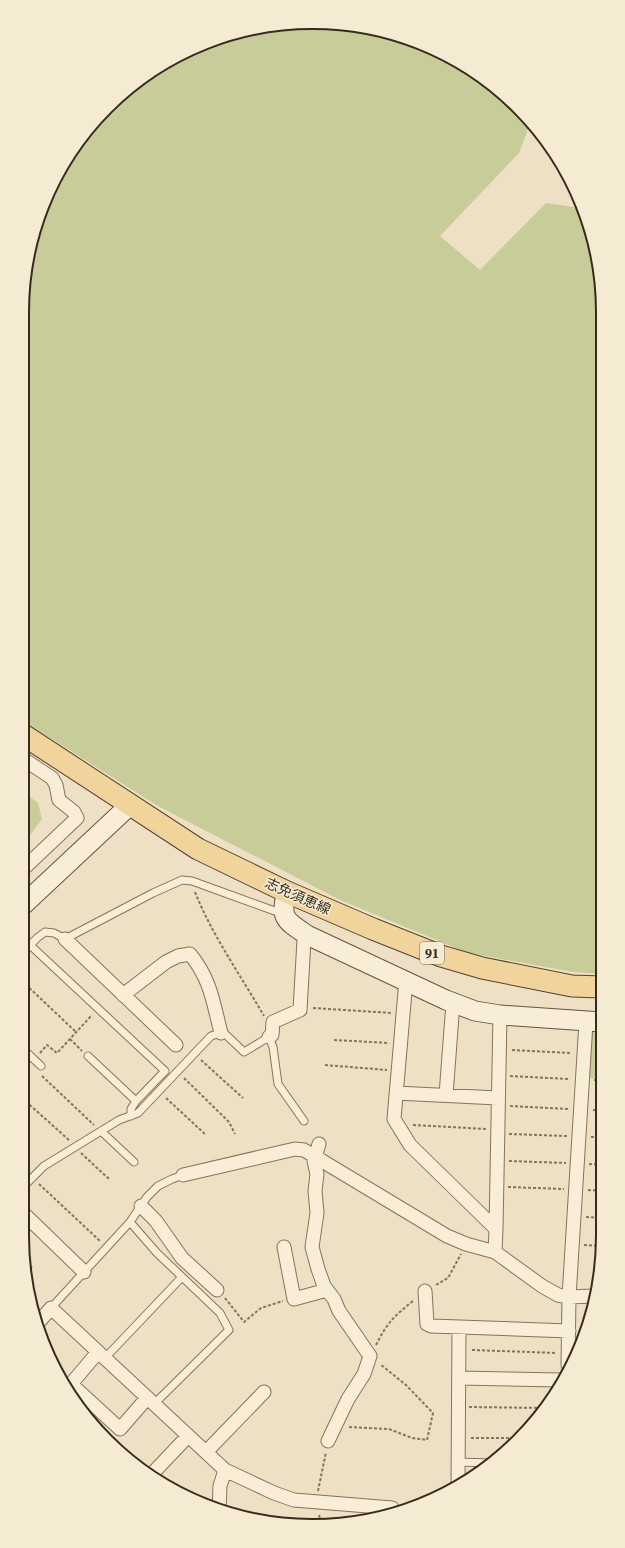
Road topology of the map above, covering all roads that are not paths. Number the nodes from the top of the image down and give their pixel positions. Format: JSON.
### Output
{"nodes":[{"id":1,"x":29,"y":739,"type":"edge"},
{"id":2,"x":29,"y":763,"type":"edge"},
{"id":3,"x":130,"y":805,"type":"junction"},
{"id":4,"x":29,"y":863,"type":"edge"},
{"id":5,"x":287,"y":892,"type":"junction"},
{"id":6,"x":29,"y":899,"type":"edge"},
{"id":7,"x":283,"y":914,"type":"junction"},
{"id":8,"x":307,"y":935,"type":"junction"},
{"id":9,"x":65,"y":939,"type":"junction"},
{"id":10,"x":30,"y":945,"type":"joint"},
{"id":11,"x":406,"y":980,"type":"junction"},
{"id":12,"x":596,"y":987,"type":"edge"},
{"id":13,"x":123,"y":995,"type":"junction"},
{"id":14,"x":453,"y":1003,"type":"junction"},
{"id":15,"x":500,"y":1015,"type":"junction"},
{"id":16,"x":594,"y":1022,"type":"edge"},
{"id":17,"x":221,"y":1033,"type":"junction"},
{"id":18,"x":271,"y":1033,"type":"junction"},
{"id":19,"x":176,"y":1045,"type":"dead end"},
{"id":20,"x":88,"y":1056,"type":"road end"},
{"id":21,"x":29,"y":1059,"type":"edge"},
{"id":22,"x":41,"y":1066,"type":"dead end"},
{"id":23,"x":396,"y":1092,"type":"junction"},
{"id":24,"x":446,"y":1095,"type":"junction"},
{"id":25,"x":136,"y":1101,"type":"junction"},
{"id":26,"x":498,"y":1102,"type":"junction"},
{"id":27,"x":131,"y":1116,"type":"junction"},
{"id":28,"x":304,"y":1121,"type":"dead end"},
{"id":29,"x":101,"y":1131,"type":"junction"},
{"id":30,"x":316,"y":1150,"type":"junction"},
{"id":31,"x":134,"y":1162,"type":"dead end"},
{"id":32,"x":183,"y":1175,"type":"joint"},
{"id":33,"x":29,"y":1180,"type":"edge"},
{"id":34,"x":141,"y":1206,"type":"junction"},
{"id":35,"x":29,"y":1219,"type":"edge"},
{"id":36,"x":130,"y":1222,"type":"junction"},
{"id":37,"x":496,"y":1228,"type":"junction"},
{"id":38,"x":284,"y":1247,"type":"dead end"},
{"id":39,"x":495,"y":1252,"type":"junction"},
{"id":40,"x":84,"y":1272,"type":"junction"},
{"id":41,"x":182,"y":1277,"type":"junction"},
{"id":42,"x":217,"y":1290,"type":"road end"},
{"id":43,"x":327,"y":1290,"type":"junction"},
{"id":44,"x":425,"y":1291,"type":"dead end"},
{"id":45,"x":590,"y":1296,"type":"edge"},
{"id":46,"x":569,"y":1297,"type":"junction"},
{"id":47,"x":51,"y":1308,"type":"junction"},
{"id":48,"x":41,"y":1316,"type":"edge"},
{"id":49,"x":459,"y":1327,"type":"junction"},
{"id":50,"x":569,"y":1330,"type":"junction"},
{"id":51,"x":102,"y":1355,"type":"junction"},
{"id":52,"x":568,"y":1359,"type":"edge"},
{"id":53,"x":459,"y":1378,"type":"junction"},
{"id":54,"x":556,"y":1380,"type":"edge"},
{"id":55,"x":71,"y":1384,"type":"edge"},
{"id":56,"x":72,"y":1385,"type":"edge"},
{"id":57,"x":264,"y":1392,"type":"dead end"},
{"id":58,"x":151,"y":1401,"type":"junction"},
{"id":59,"x":188,"y":1436,"type":"junction"},
{"id":60,"x":328,"y":1441,"type":"road end"},
{"id":61,"x":206,"y":1452,"type":"junction"},
{"id":62,"x":458,"y":1462,"type":"junction"},
{"id":63,"x":481,"y":1463,"type":"edge"},
{"id":64,"x":225,"y":1470,"type":"junction"},
{"id":65,"x":155,"y":1471,"type":"edge"},
{"id":66,"x":458,"y":1478,"type":"edge"},
{"id":67,"x":220,"y":1504,"type":"edge"},
{"id":68,"x":389,"y":1508,"type":"edge"}],
"edges":[{"from":1,"to":3,"type":"main road","name":"志免須恵線","number":"91"},
{"from":2,"to":4,"type":"street"},
{"from":3,"to":5,"type":"main road","name":"志免須恵線","number":"91"},
{"from":3,"to":6,"type":"street"},
{"from":5,"to":7,"type":"street"},
{"from":5,"to":12,"type":"main road","name":"志免須恵線","number":"91"},
{"from":7,"to":8,"type":"street"},
{"from":7,"to":9,"type":"lane"},
{"from":8,"to":11,"type":"street"},
{"from":8,"to":18,"type":"street"},
{"from":9,"to":10,"type":"lane"},
{"from":9,"to":13,"type":"street"},
{"from":10,"to":25,"type":"lane"},
{"from":11,"to":14,"type":"street"},
{"from":11,"to":23,"type":"street"},
{"from":13,"to":17,"type":"street"},
{"from":13,"to":19,"type":"street"},
{"from":14,"to":15,"type":"street"},
{"from":14,"to":24,"type":"street"},
{"from":15,"to":16,"type":"street"},
{"from":15,"to":26,"type":"street"},
{"from":16,"to":46,"type":"street"},
{"from":17,"to":18,"type":"lane"},
{"from":17,"to":27,"type":"lane"},
{"from":18,"to":28,"type":"lane"},
{"from":20,"to":25,"type":"lane"},
{"from":21,"to":22,"type":"lane"},
{"from":23,"to":24,"type":"street"},
{"from":23,"to":37,"type":"street"},
{"from":24,"to":26,"type":"street"},
{"from":25,"to":27,"type":"lane"},
{"from":26,"to":37,"type":"street"},
{"from":27,"to":29,"type":"lane"},
{"from":29,"to":31,"type":"lane"},
{"from":29,"to":33,"type":"lane"},
{"from":30,"to":32,"type":"street"},
{"from":30,"to":39,"type":"street"},
{"from":30,"to":43,"type":"street"},
{"from":32,"to":34,"type":"lane"},
{"from":34,"to":36,"type":"lane"},
{"from":34,"to":42,"type":"street"},
{"from":35,"to":40,"type":"street"},
{"from":36,"to":40,"type":"lane"},
{"from":36,"to":41,"type":"lane"},
{"from":37,"to":39,"type":"street"},
{"from":38,"to":43,"type":"street"},
{"from":39,"to":46,"type":"street"},
{"from":40,"to":47,"type":"lane"},
{"from":41,"to":51,"type":"lane"},
{"from":41,"to":58,"type":"lane"},
{"from":43,"to":60,"type":"street"},
{"from":44,"to":49,"type":"street"},
{"from":45,"to":46,"type":"street"},
{"from":46,"to":50,"type":"street"},
{"from":47,"to":48,"type":"street"},
{"from":47,"to":51,"type":"street"},
{"from":49,"to":50,"type":"street"},
{"from":49,"to":53,"type":"street"},
{"from":50,"to":52,"type":"street"},
{"from":51,"to":55,"type":"street"},
{"from":51,"to":58,"type":"street"},
{"from":53,"to":54,"type":"street"},
{"from":53,"to":62,"type":"street"},
{"from":56,"to":58,"type":"street"},
{"from":57,"to":61,"type":"street"},
{"from":58,"to":59,"type":"street"},
{"from":59,"to":61,"type":"street"},
{"from":59,"to":65,"type":"street"},
{"from":61,"to":64,"type":"street"},
{"from":62,"to":63,"type":"lane"},
{"from":62,"to":66,"type":"street"},
{"from":64,"to":67,"type":"street"},
{"from":64,"to":68,"type":"street"}]}
